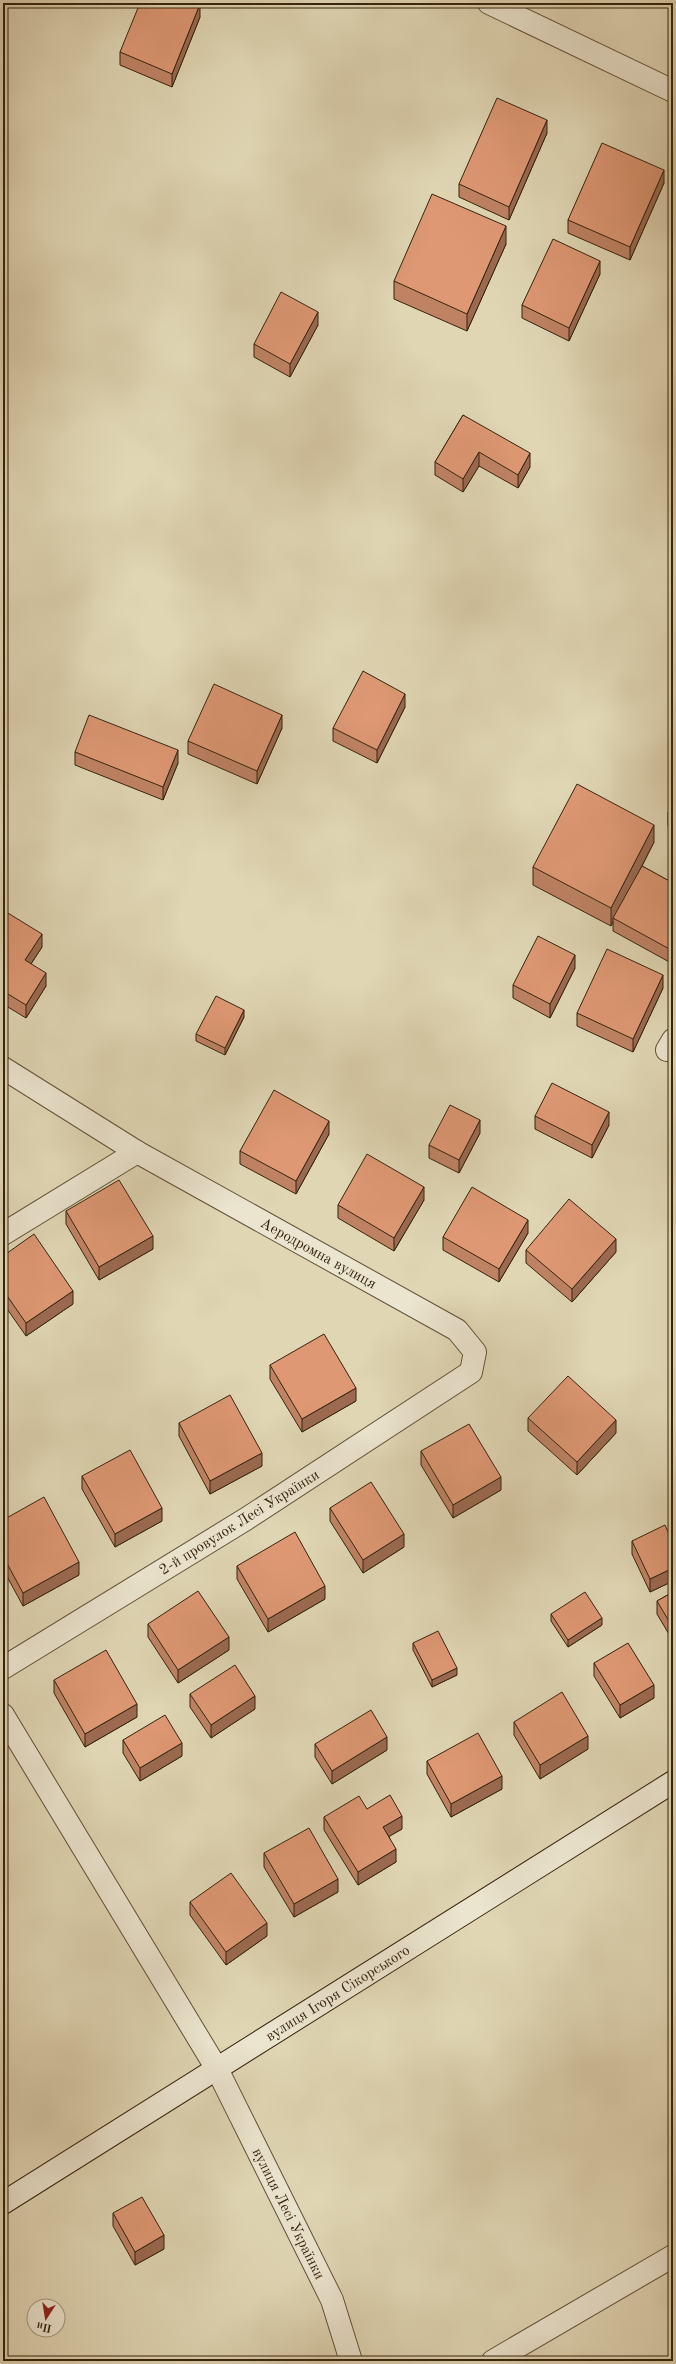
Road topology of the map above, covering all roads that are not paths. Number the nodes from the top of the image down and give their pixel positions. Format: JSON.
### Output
{"nodes":[{"id":1,"x":489,"y":3,"type":"edge"},
{"id":2,"x":673,"y":91,"type":"edge"},
{"id":3,"x":3,"y":1068,"type":"edge"},
{"id":4,"x":138,"y":1152,"type":"junction"},
{"id":5,"x":3,"y":1234,"type":"edge"},
{"id":6,"x":471,"y":1372,"type":"joint"},
{"id":7,"x":3,"y":1668,"type":"edge"},
{"id":8,"x":3,"y":1715,"type":"edge"},
{"id":9,"x":673,"y":1782,"type":"edge"},
{"id":10,"x":217,"y":2069,"type":"junction"},
{"id":11,"x":3,"y":2203,"type":"edge"},
{"id":12,"x":673,"y":2256,"type":"edge"},
{"id":13,"x":351,"y":2361,"type":"edge"},
{"id":14,"x":493,"y":2361,"type":"edge"}],
"edges":[{"from":1,"to":2,"type":"street"},
{"from":3,"to":4,"type":"street","name":"Аеродромна вулиця"},
{"from":4,"to":5,"type":"street"},
{"from":4,"to":6,"type":"street","name":"Аеродромна вулиця"},
{"from":6,"to":7,"type":"street","name":"2-й провулок Лесі Українки"},
{"from":8,"to":10,"type":"street","name":"вулиця Лесі Українки"},
{"from":9,"to":10,"type":"street","name":"вулиця Ігоря Сікорського"},
{"from":10,"to":11,"type":"street","name":"вулиця Ігоря Сікорського"},
{"from":10,"to":13,"type":"street","name":"вулиця Лесі Українки"},
{"from":12,"to":14,"type":"street"}]}
